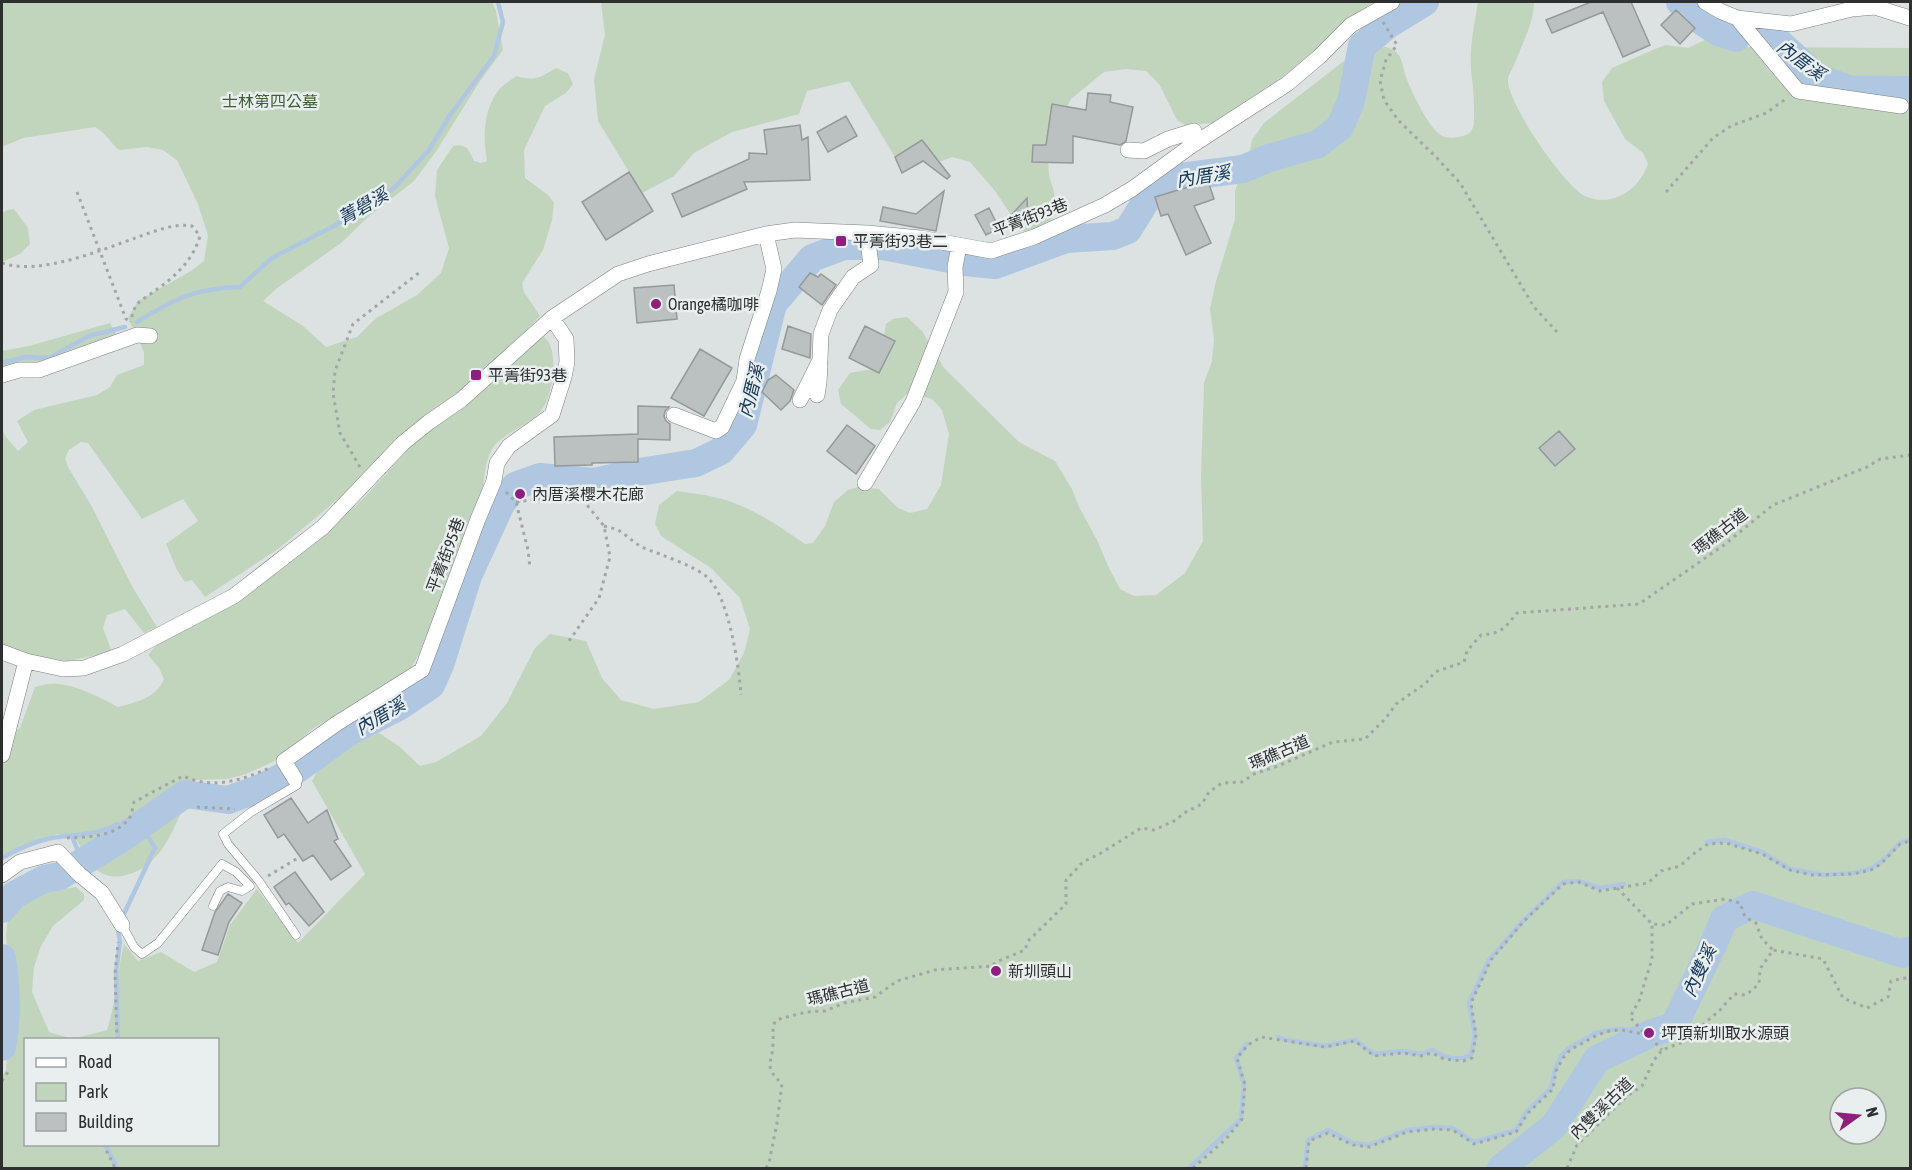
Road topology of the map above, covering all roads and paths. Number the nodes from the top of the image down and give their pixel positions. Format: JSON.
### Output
{"nodes":[{"id":1,"x":1392,"y":2,"type":"edge"},
{"id":2,"x":1705,"y":2,"type":"edge"},
{"id":3,"x":1851,"y":5,"type":"edge"},
{"id":4,"x":1737,"y":18,"type":"junction"},
{"id":5,"x":1911,"y":18,"type":"edge"},
{"id":6,"x":1390,"y":31,"type":"dead end"},
{"id":7,"x":1798,"y":91,"type":"junction"},
{"id":8,"x":1901,"y":106,"type":"dead end"},
{"id":9,"x":1191,"y":146,"type":"junction"},
{"id":10,"x":1128,"y":150,"type":"dead end"},
{"id":11,"x":76,"y":192,"type":"dead end"},
{"id":12,"x":1666,"y":192,"type":"dead end"},
{"id":13,"x":867,"y":233,"type":"junction"},
{"id":14,"x":766,"y":234,"type":"junction"},
{"id":15,"x":958,"y":246,"type":"junction"},
{"id":16,"x":99,"y":251,"type":"junction"},
{"id":17,"x":2,"y":263,"type":"edge"},
{"id":18,"x":420,"y":272,"type":"dead end"},
{"id":19,"x":552,"y":318,"type":"junction"},
{"id":20,"x":140,"y":331,"type":"junction"},
{"id":21,"x":1558,"y":333,"type":"dead end"},
{"id":22,"x":819,"y":360,"type":"junction"},
{"id":23,"x":2,"y":375,"type":"edge"},
{"id":24,"x":817,"y":395,"type":"dead end"},
{"id":25,"x":800,"y":400,"type":"dead end"},
{"id":26,"x":674,"y":415,"type":"dead end"},
{"id":27,"x":1911,"y":455,"type":"edge"},
{"id":28,"x":368,"y":482,"type":"junction"},
{"id":29,"x":865,"y":483,"type":"dead end"},
{"id":30,"x":604,"y":526,"type":"junction"},
{"id":31,"x":530,"y":568,"type":"dead end"},
{"id":32,"x":569,"y":641,"type":"dead end"},
{"id":33,"x":2,"y":652,"type":"edge"},
{"id":34,"x":26,"y":661,"type":"junction"},
{"id":35,"x":741,"y":695,"type":"dead end"},
{"id":36,"x":2,"y":755,"type":"edge"},
{"id":37,"x":284,"y":761,"type":"junction"},
{"id":38,"x":296,"y":779,"type":"joint"},
{"id":39,"x":197,"y":807,"type":"dead end"},
{"id":40,"x":252,"y":812,"type":"junction"},
{"id":41,"x":59,"y":839,"type":"dead end"},
{"id":42,"x":1911,"y":841,"type":"edge"},
{"id":43,"x":298,"y":858,"type":"dead end"},
{"id":44,"x":2,"y":875,"type":"edge"},
{"id":45,"x":259,"y":881,"type":"junction"},
{"id":46,"x":1617,"y":888,"type":"junction"},
{"id":47,"x":213,"y":906,"type":"dead end"},
{"id":48,"x":118,"y":919,"type":"junction"},
{"id":49,"x":1652,"y":924,"type":"junction"},
{"id":50,"x":296,"y":935,"type":"dead end"},
{"id":51,"x":1773,"y":950,"type":"junction"},
{"id":52,"x":1911,"y":977,"type":"edge"},
{"id":53,"x":1644,"y":1033,"type":"junction"},
{"id":54,"x":117,"y":1038,"type":"edge"},
{"id":55,"x":1662,"y":1050,"type":"junction"},
{"id":56,"x":10,"y":1069,"type":"dead end"},
{"id":57,"x":2,"y":1081,"type":"edge"},
{"id":58,"x":104,"y":1146,"type":"edge"},
{"id":59,"x":115,"y":1168,"type":"edge"},
{"id":60,"x":766,"y":1168,"type":"edge"},
{"id":61,"x":1193,"y":1168,"type":"edge"},
{"id":62,"x":1306,"y":1168,"type":"edge"},
{"id":63,"x":1567,"y":1168,"type":"edge"}],
"edges":[{"from":1,"to":9,"type":"street","name":"平菁街93巷"},
{"from":2,"to":4,"type":"street"},
{"from":3,"to":4,"type":"street"},
{"from":3,"to":5,"type":"street"},
{"from":4,"to":7,"type":"street"},
{"from":6,"to":21,"type":"path"},
{"from":7,"to":8,"type":"street"},
{"from":7,"to":12,"type":"path"},
{"from":9,"to":10,"type":"street"},
{"from":9,"to":15,"type":"street","name":"平菁街93巷"},
{"from":11,"to":16,"type":"path"},
{"from":13,"to":14,"type":"street","name":"平菁街93巷"},
{"from":13,"to":15,"type":"street","name":"平菁街93巷"},
{"from":13,"to":22,"type":"street"},
{"from":14,"to":19,"type":"street","name":"平菁街93巷"},
{"from":14,"to":26,"type":"street"},
{"from":15,"to":29,"type":"street"},
{"from":16,"to":17,"type":"path"},
{"from":16,"to":20,"type":"path"},
{"from":16,"to":20,"type":"path"},
{"from":18,"to":28,"type":"path"},
{"from":19,"to":28,"type":"street","name":"平菁街93巷"},
{"from":19,"to":37,"type":"street","name":"平菁街95巷"},
{"from":20,"to":23,"type":"street"},
{"from":22,"to":24,"type":"street"},
{"from":22,"to":25,"type":"street"},
{"from":27,"to":60,"type":"path","name":"瑪礁古道"},
{"from":28,"to":34,"type":"street","name":"平菁街93巷"},
{"from":30,"to":31,"type":"path"},
{"from":30,"to":32,"type":"path"},
{"from":30,"to":35,"type":"path"},
{"from":33,"to":34,"type":"street","name":"平菁街93巷"},
{"from":34,"to":36,"type":"street"},
{"from":37,"to":38,"type":"street"},
{"from":37,"to":41,"type":"path"},
{"from":38,"to":40,"type":"lane"},
{"from":39,"to":40,"type":"path"},
{"from":40,"to":45,"type":"lane"},
{"from":42,"to":46,"type":"path"},
{"from":43,"to":45,"type":"path"},
{"from":44,"to":48,"type":"street"},
{"from":45,"to":50,"type":"lane"},
{"from":46,"to":49,"type":"path"},
{"from":46,"to":61,"type":"path"},
{"from":47,"to":48,"type":"lane"},
{"from":48,"to":54,"type":"path"},
{"from":49,"to":51,"type":"path"},
{"from":49,"to":53,"type":"path"},
{"from":51,"to":52,"type":"path"},
{"from":51,"to":55,"type":"path"},
{"from":53,"to":55,"type":"path"},
{"from":53,"to":62,"type":"path"},
{"from":55,"to":63,"type":"path","name":"內雙溪古道"},
{"from":56,"to":57,"type":"path"},
{"from":58,"to":59,"type":"path"}]}
